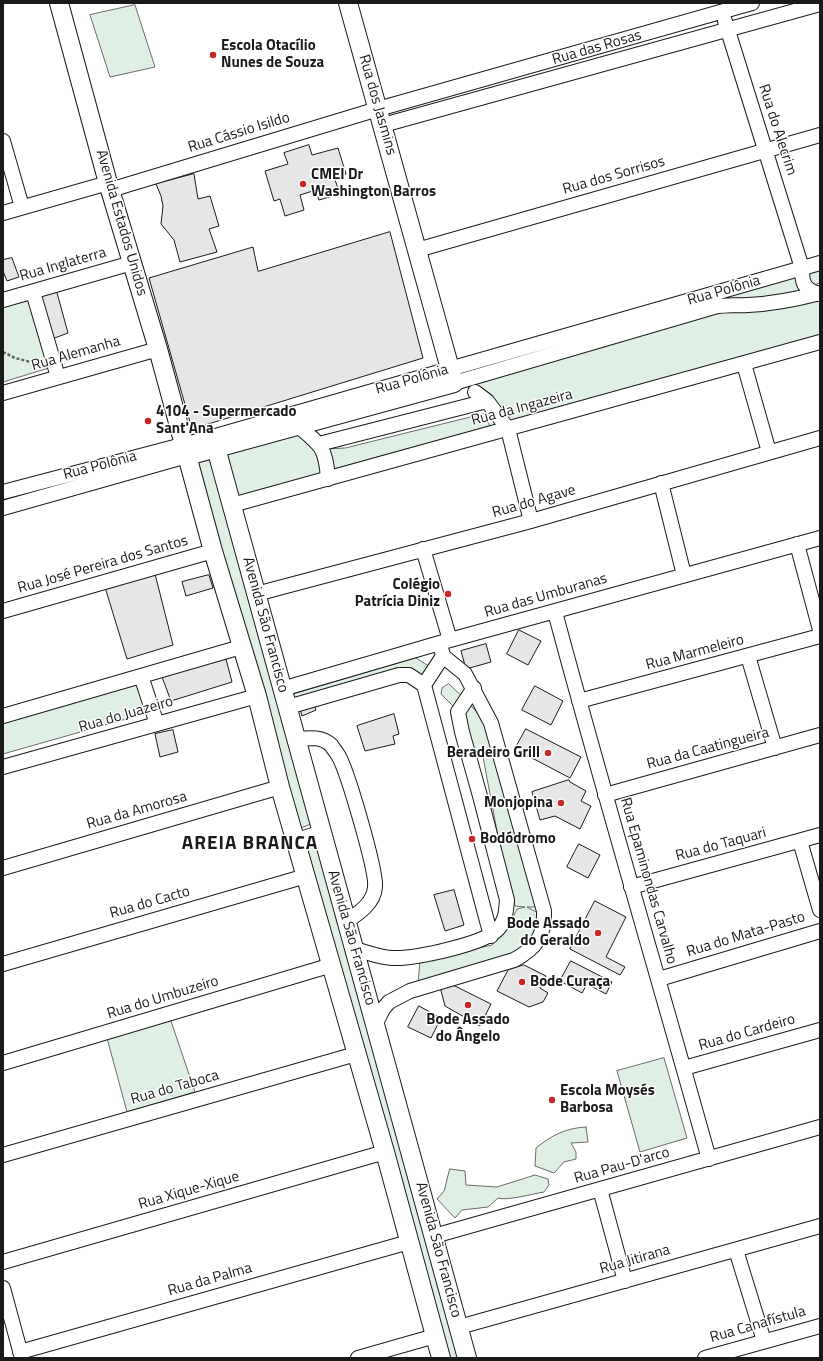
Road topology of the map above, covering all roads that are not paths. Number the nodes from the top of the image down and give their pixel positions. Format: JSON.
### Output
{"nodes":[{"id":1,"x":59,"y":3,"type":"edge"},
{"id":2,"x":348,"y":3,"type":"edge"},
{"id":3,"x":752,"y":3,"type":"edge"},
{"id":4,"x":820,"y":4,"type":"edge"},
{"id":5,"x":721,"y":7,"type":"edge"},
{"id":6,"x":727,"y":29,"type":"junction"},
{"id":7,"x":381,"y":117,"type":"junction"},
{"id":8,"x":820,"y":135,"type":"edge"},
{"id":9,"x":3,"y":141,"type":"edge"},
{"id":10,"x":766,"y":150,"type":"junction"},
{"id":11,"x":109,"y":186,"type":"junction"},
{"id":12,"x":22,"y":207,"type":"junction"},
{"id":13,"x":3,"y":212,"type":"edge"},
{"id":14,"x":417,"y":250,"type":"junction"},
{"id":15,"x":132,"y":263,"type":"junction"},
{"id":16,"x":820,"y":263,"type":"edge"},
{"id":17,"x":802,"y":268,"type":"junction"},
{"id":18,"x":33,"y":292,"type":"junction"},
{"id":19,"x":819,"y":293,"type":"edge"},
{"id":20,"x":3,"y":300,"type":"edge"},
{"id":21,"x":820,"y":342,"type":"edge"},
{"id":22,"x":158,"y":349,"type":"junction"},
{"id":23,"x":744,"y":364,"type":"junction"},
{"id":24,"x":56,"y":372,"type":"junction"},
{"id":25,"x":452,"y":376,"type":"junction"},
{"id":26,"x":476,"y":392,"type":"dead end"},
{"id":27,"x":3,"y":393,"type":"edge"},
{"id":28,"x":487,"y":401,"type":"junction"},
{"id":29,"x":298,"y":426,"type":"junction"},
{"id":30,"x":508,"y":429,"type":"junction"},
{"id":31,"x":820,"y":438,"type":"edge"},
{"id":32,"x":211,"y":444,"type":"junction"},
{"id":33,"x":319,"y":444,"type":"junction"},
{"id":34,"x":185,"y":450,"type":"junction"},
{"id":35,"x":769,"y":452,"type":"junction"},
{"id":36,"x":328,"y":479,"type":"junction"},
{"id":37,"x":661,"y":483,"type":"junction"},
{"id":38,"x":3,"y":492,"type":"edge"},
{"id":39,"x":232,"y":505,"type":"junction"},
{"id":40,"x":3,"y":508,"type":"edge"},
{"id":41,"x":531,"y":521,"type":"junction"},
{"id":42,"x":820,"y":538,"type":"edge"},
{"id":43,"x":797,"y":544,"type":"junction"},
{"id":44,"x":423,"y":549,"type":"junction"},
{"id":45,"x":213,"y":551,"type":"junction"},
{"id":46,"x":684,"y":575,"type":"junction"},
{"id":47,"x":256,"y":594,"type":"junction"},
{"id":48,"x":3,"y":611,"type":"edge"},
{"id":49,"x":555,"y":612,"type":"junction"},
{"id":50,"x":820,"y":630,"type":"edge"},
{"id":51,"x":820,"y":636,"type":"edge"},
{"id":52,"x":241,"y":647,"type":"junction"},
{"id":53,"x":444,"y":647,"type":"junction"},
{"id":54,"x":748,"y":656,"type":"junction"},
{"id":55,"x":141,"y":676,"type":"junction"},
{"id":56,"x":424,"y":685,"type":"junction"},
{"id":57,"x":474,"y":688,"type":"junction"},
{"id":58,"x":282,"y":689,"type":"junction"},
{"id":59,"x":257,"y":696,"type":"junction"},
{"id":60,"x":579,"y":701,"type":"junction"},
{"id":61,"x":288,"y":707,"type":"junction"},
{"id":62,"x":3,"y":716,"type":"edge"},
{"id":63,"x":157,"y":724,"type":"junction"},
{"id":64,"x":820,"y":735,"type":"edge"},
{"id":65,"x":296,"y":739,"type":"junction"},
{"id":66,"x":775,"y":748,"type":"junction"},
{"id":67,"x":3,"y":767,"type":"edge"},
{"id":68,"x":280,"y":787,"type":"junction"},
{"id":69,"x":605,"y":795,"type":"junction"},
{"id":70,"x":322,"y":832,"type":"junction"},
{"id":71,"x":820,"y":835,"type":"edge"},
{"id":72,"x":297,"y":840,"type":"junction"},
{"id":73,"x":800,"y":841,"type":"junction"},
{"id":74,"x":3,"y":868,"type":"edge"},
{"id":75,"x":306,"y":876,"type":"junction"},
{"id":76,"x":631,"y":887,"type":"junction"},
{"id":77,"x":820,"y":910,"type":"edge"},
{"id":78,"x":347,"y":921,"type":"junction"},
{"id":79,"x":820,"y":931,"type":"edge"},
{"id":80,"x":490,"y":936,"type":"junction"},
{"id":81,"x":354,"y":949,"type":"junction"},
{"id":82,"x":3,"y":964,"type":"edge"},
{"id":83,"x":332,"y":965,"type":"junction"},
{"id":84,"x":659,"y":979,"type":"junction"},
{"id":85,"x":375,"y":1025,"type":"junction"},
{"id":86,"x":820,"y":1030,"type":"edge"},
{"id":87,"x":356,"y":1054,"type":"junction"},
{"id":88,"x":3,"y":1063,"type":"edge"},
{"id":89,"x":684,"y":1068,"type":"junction"},
{"id":90,"x":820,"y":1127,"type":"edge"},
{"id":91,"x":385,"y":1152,"type":"junction"},
{"id":92,"x":3,"y":1155,"type":"edge"},
{"id":93,"x":709,"y":1159,"type":"junction"},
{"id":94,"x":600,"y":1189,"type":"junction"},
{"id":95,"x":820,"y":1226,"type":"edge"},
{"id":96,"x":434,"y":1236,"type":"junction"},
{"id":97,"x":409,"y":1242,"type":"junction"},
{"id":98,"x":736,"y":1250,"type":"junction"},
{"id":99,"x":3,"y":1262,"type":"edge"},
{"id":100,"x":625,"y":1281,"type":"junction"},
{"id":101,"x":3,"y":1288,"type":"edge"},
{"id":102,"x":820,"y":1326,"type":"edge"},
{"id":103,"x":459,"y":1327,"type":"junction"},
{"id":104,"x":435,"y":1336,"type":"junction"},
{"id":105,"x":764,"y":1341,"type":"junction"},
{"id":106,"x":21,"y":1355,"type":"edge"},
{"id":107,"x":358,"y":1358,"type":"edge"},
{"id":108,"x":441,"y":1358,"type":"edge"},
{"id":109,"x":467,"y":1358,"type":"edge"},
{"id":110,"x":705,"y":1358,"type":"edge"}],
"edges":[{"from":1,"to":11,"type":"main road","name":"Avenida Estados Unidos"},
{"from":2,"to":7,"type":"main road","name":"Rua dos Jasmins"},
{"from":3,"to":5,"type":"street","name":"Rua das Rosas"},
{"from":4,"to":6,"type":"street","name":"Rua das Rosas"},
{"from":5,"to":6,"type":"street","name":"Rua do Alecrim"},
{"from":5,"to":7,"type":"street","name":"Rua das Rosas"},
{"from":6,"to":7,"type":"street","name":"Rua das Rosas"},
{"from":6,"to":10,"type":"street","name":"Rua do Alecrim"},
{"from":7,"to":11,"type":"street","name":"Rua Cássio Isildo"},
{"from":7,"to":14,"type":"main road","name":"Rua dos Jasmins"},
{"from":8,"to":10,"type":"street","name":"Rua dos Sorrisos"},
{"from":9,"to":12,"type":"street"},
{"from":10,"to":14,"type":"street","name":"Rua dos Sorrisos"},
{"from":10,"to":17,"type":"street","name":"Rua do Alecrim"},
{"from":11,"to":12,"type":"street","name":"Rua Cássio Isildo"},
{"from":11,"to":15,"type":"main road","name":"Avenida Estados Unidos"},
{"from":12,"to":13,"type":"street","name":"Rua Cássio Isildo"},
{"from":14,"to":25,"type":"main road","name":"Rua dos Jasmins"},
{"from":15,"to":18,"type":"street","name":"Rua Inglaterra"},
{"from":15,"to":22,"type":"main road","name":"Avenida Estados Unidos"},
{"from":16,"to":17,"type":"street","name":"Rua Polônia"},
{"from":17,"to":19,"type":"street","name":"Rua do Alecrim"},
{"from":17,"to":25,"type":"street","name":"Rua Polônia"},
{"from":18,"to":20,"type":"street","name":"Rua Inglaterra"},
{"from":18,"to":24,"type":"street"},
{"from":19,"to":25,"type":"street","name":"Rua Polônia"},
{"from":21,"to":23,"type":"street","name":"Rua da Ingazeira"},
{"from":22,"to":24,"type":"street","name":"Rua Alemanha"},
{"from":22,"to":34,"type":"main road","name":"Avenida Estados Unidos"},
{"from":23,"to":30,"type":"street","name":"Rua da Ingazeira"},
{"from":23,"to":35,"type":"street"},
{"from":24,"to":27,"type":"street","name":"Rua Alemanha"},
{"from":25,"to":29,"type":"main road","name":"Rua Polônia"},
{"from":25,"to":32,"type":"street","name":"Rua Polônia"},
{"from":26,"to":28,"type":"street"},
{"from":28,"to":30,"type":"street"},
{"from":28,"to":33,"type":"street"},
{"from":29,"to":32,"type":"main road","name":"Rua Polônia"},
{"from":29,"to":33,"type":"street"},
{"from":30,"to":36,"type":"street","name":"Rua da Ingazeira"},
{"from":30,"to":41,"type":"street"},
{"from":31,"to":35,"type":"street","name":"Rua do Agave"},
{"from":32,"to":34,"type":"main road","name":"Rua Polônia"},
{"from":32,"to":39,"type":"main road","name":"Avenida São Francisco"},
{"from":33,"to":36,"type":"street"},
{"from":34,"to":38,"type":"street","name":"Rua Polônia"},
{"from":34,"to":40,"type":"street","name":"Rua Polônia"},
{"from":34,"to":45,"type":"main road","name":"Avenida São Francisco"},
{"from":35,"to":37,"type":"street","name":"Rua do Agave"},
{"from":36,"to":39,"type":"street","name":"Rua da Ingazeira"},
{"from":37,"to":41,"type":"street","name":"Rua do Agave"},
{"from":37,"to":46,"type":"street"},
{"from":39,"to":47,"type":"main road","name":"Avenida São Francisco"},
{"from":41,"to":44,"type":"street","name":"Rua do Agave"},
{"from":42,"to":43,"type":"street","name":"Rua das Umburanas"},
{"from":43,"to":46,"type":"street","name":"Rua das Umburanas"},
{"from":43,"to":50,"type":"street"},
{"from":44,"to":47,"type":"street","name":"Rua do Agave"},
{"from":44,"to":53,"type":"street"},
{"from":45,"to":48,"type":"street","name":"Rua José Pereira dos Santos"},
{"from":45,"to":52,"type":"main road","name":"Avenida São Francisco"},
{"from":46,"to":49,"type":"street","name":"Rua das Umburanas"},
{"from":47,"to":58,"type":"main road","name":"Avenida São Francisco"},
{"from":49,"to":53,"type":"street","name":"Rua das Umburanas"},
{"from":49,"to":60,"type":"street","name":"Rua Epaminondas Carvalho"},
{"from":51,"to":54,"type":"street","name":"Rua Marmeleiro"},
{"from":52,"to":55,"type":"street"},
{"from":52,"to":59,"type":"main road","name":"Avenida São Francisco"},
{"from":53,"to":56,"type":"street"},
{"from":53,"to":57,"type":"street"},
{"from":53,"to":58,"type":"street","name":"Rua das Umburanas"},
{"from":54,"to":60,"type":"street","name":"Rua Marmeleiro"},
{"from":54,"to":66,"type":"street"},
{"from":55,"to":62,"type":"street"},
{"from":55,"to":63,"type":"street"},
{"from":56,"to":61,"type":"street"},
{"from":56,"to":80,"type":"street"},
{"from":57,"to":80,"type":"street"},
{"from":57,"to":85,"type":"street"},
{"from":58,"to":61,"type":"main road","name":"Avenida São Francisco"},
{"from":59,"to":63,"type":"street","name":"Rua do Juazeiro"},
{"from":59,"to":68,"type":"main road","name":"Avenida São Francisco"},
{"from":60,"to":69,"type":"street","name":"Rua Epaminondas Carvalho"},
{"from":61,"to":65,"type":"main road","name":"Avenida São Francisco"},
{"from":63,"to":67,"type":"street","name":"Rua do Juazeiro"},
{"from":64,"to":66,"type":"street","name":"Rua da Caatingueira"},
{"from":65,"to":70,"type":"main road","name":"Avenida São Francisco"},
{"from":65,"to":78,"type":"street"},
{"from":66,"to":69,"type":"street","name":"Rua da Caatingueira"},
{"from":68,"to":72,"type":"main road","name":"Avenida São Francisco"},
{"from":68,"to":74,"type":"street","name":"Rua da Amorosa"},
{"from":69,"to":76,"type":"street","name":"Rua Epaminondas Carvalho"},
{"from":70,"to":72,"type":"street"},
{"from":70,"to":78,"type":"main road","name":"Avenida São Francisco"},
{"from":71,"to":73,"type":"street","name":"Rua do Taquari"},
{"from":72,"to":75,"type":"main road","name":"Avenida São Francisco"},
{"from":73,"to":76,"type":"street","name":"Rua do Taquari"},
{"from":73,"to":77,"type":"street"},
{"from":75,"to":82,"type":"street","name":"Rua do Cacto"},
{"from":75,"to":83,"type":"main road","name":"Avenida São Francisco"},
{"from":76,"to":84,"type":"street","name":"Rua Epaminondas Carvalho"},
{"from":78,"to":81,"type":"main road","name":"Avenida São Francisco"},
{"from":79,"to":84,"type":"street","name":"Rua do Mata-Pasto"},
{"from":80,"to":81,"type":"street"},
{"from":81,"to":85,"type":"main road","name":"Avenida São Francisco"},
{"from":83,"to":87,"type":"main road","name":"Avenida São Francisco"},
{"from":83,"to":88,"type":"street","name":"Rua do Umbuzeiro"},
{"from":84,"to":89,"type":"street","name":"Rua Epaminondas Carvalho"},
{"from":85,"to":96,"type":"main road","name":"Avenida São Francisco"},
{"from":86,"to":89,"type":"street","name":"Rua do Cardeiro"},
{"from":87,"to":91,"type":"main road","name":"Avenida São Francisco"},
{"from":87,"to":92,"type":"street","name":"Rua do Taboca"},
{"from":89,"to":93,"type":"street","name":"Rua Epaminondas Carvalho"},
{"from":90,"to":93,"type":"street","name":"Rua Pau-D'arco"},
{"from":91,"to":97,"type":"main road","name":"Avenida São Francisco"},
{"from":91,"to":99,"type":"street","name":"Rua Xique-Xique"},
{"from":93,"to":94,"type":"street","name":"Rua Pau-D'arco"},
{"from":94,"to":96,"type":"street","name":"Rua Pau-D'arco"},
{"from":94,"to":100,"type":"street"},
{"from":95,"to":98,"type":"street","name":"Rua Jitirana"},
{"from":96,"to":103,"type":"main road","name":"Avenida São Francisco"},
{"from":97,"to":104,"type":"main road","name":"Avenida São Francisco"},
{"from":97,"to":106,"type":"street","name":"Rua da Palma"},
{"from":98,"to":100,"type":"street","name":"Rua Jitirana"},
{"from":98,"to":105,"type":"street"},
{"from":100,"to":103,"type":"street","name":"Rua Jitirana"},
{"from":101,"to":106,"type":"street"},
{"from":102,"to":105,"type":"street","name":"Rua Canafístula"},
{"from":103,"to":109,"type":"main road","name":"Avenida São Francisco"},
{"from":104,"to":107,"type":"street"},
{"from":104,"to":108,"type":"main road","name":"Avenida São Francisco"},
{"from":105,"to":110,"type":"street","name":"Rua Canafístula"}]}
